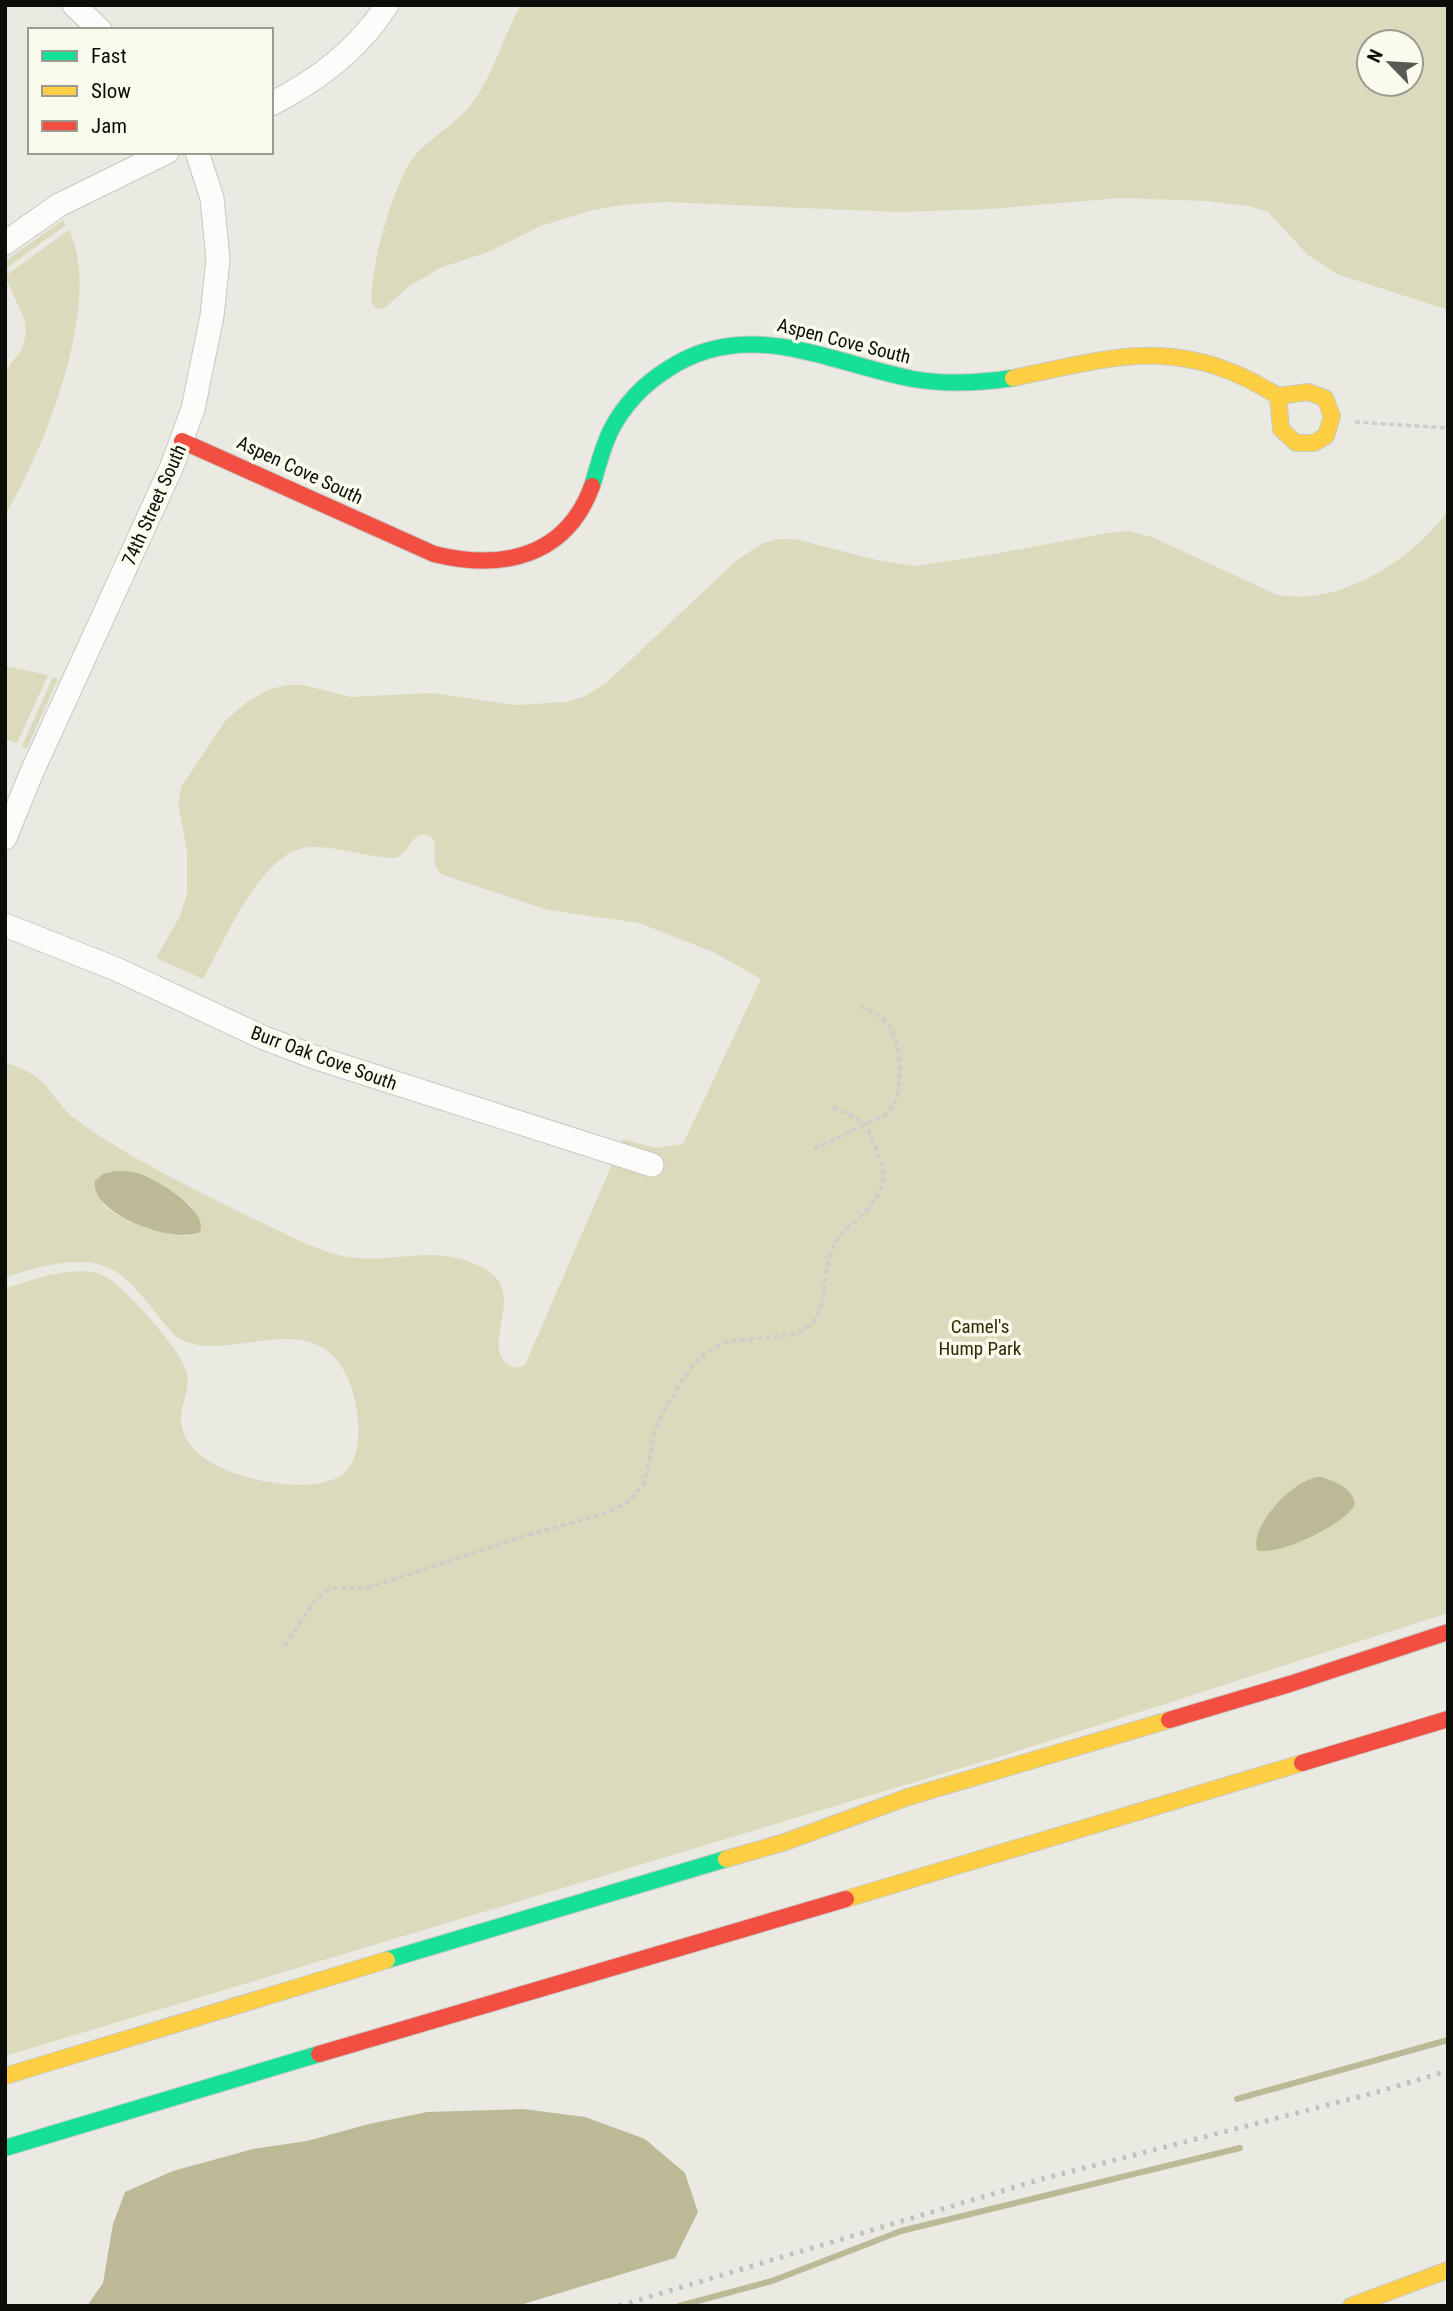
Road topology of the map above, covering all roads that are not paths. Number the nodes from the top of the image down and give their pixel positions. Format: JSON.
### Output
{"nodes":[{"id":1,"x":74,"y":5,"type":"edge"},
{"id":2,"x":387,"y":5,"type":"edge"},
{"id":3,"x":98,"y":28,"type":"edge"},
{"id":4,"x":273,"y":103,"type":"edge"},
{"id":5,"x":163,"y":154,"type":"edge"},
{"id":6,"x":198,"y":154,"type":"edge"},
{"id":7,"x":5,"y":243,"type":"edge"},
{"id":8,"x":1279,"y":396,"type":"junction"},
{"id":9,"x":183,"y":442,"type":"junction"},
{"id":10,"x":5,"y":838,"type":"edge"},
{"id":11,"x":5,"y":925,"type":"edge"},
{"id":12,"x":652,"y":1165,"type":"dead end"},
{"id":13,"x":1448,"y":1632,"type":"edge"},
{"id":14,"x":1448,"y":1719,"type":"edge"},
{"id":15,"x":5,"y":2076,"type":"edge"},
{"id":16,"x":5,"y":2148,"type":"edge"},
{"id":17,"x":1448,"y":2270,"type":"edge"},
{"id":18,"x":1351,"y":2306,"type":"edge"}],
"edges":[{"from":1,"to":3,"type":"street"},
{"from":2,"to":4,"type":"street"},
{"from":5,"to":7,"type":"street"},
{"from":6,"to":9,"type":"street","name":"74th Street South"},
{"from":8,"to":8,"type":"main road"},
{"from":8,"to":9,"type":"main road","name":"Aspen Cove South"},
{"from":9,"to":10,"type":"street","name":"74th Street South"},
{"from":11,"to":12,"type":"street","name":"Burr Oak Cove South"},
{"from":13,"to":15,"type":"main road"},
{"from":14,"to":16,"type":"main road"},
{"from":17,"to":18,"type":"main road"}]}
